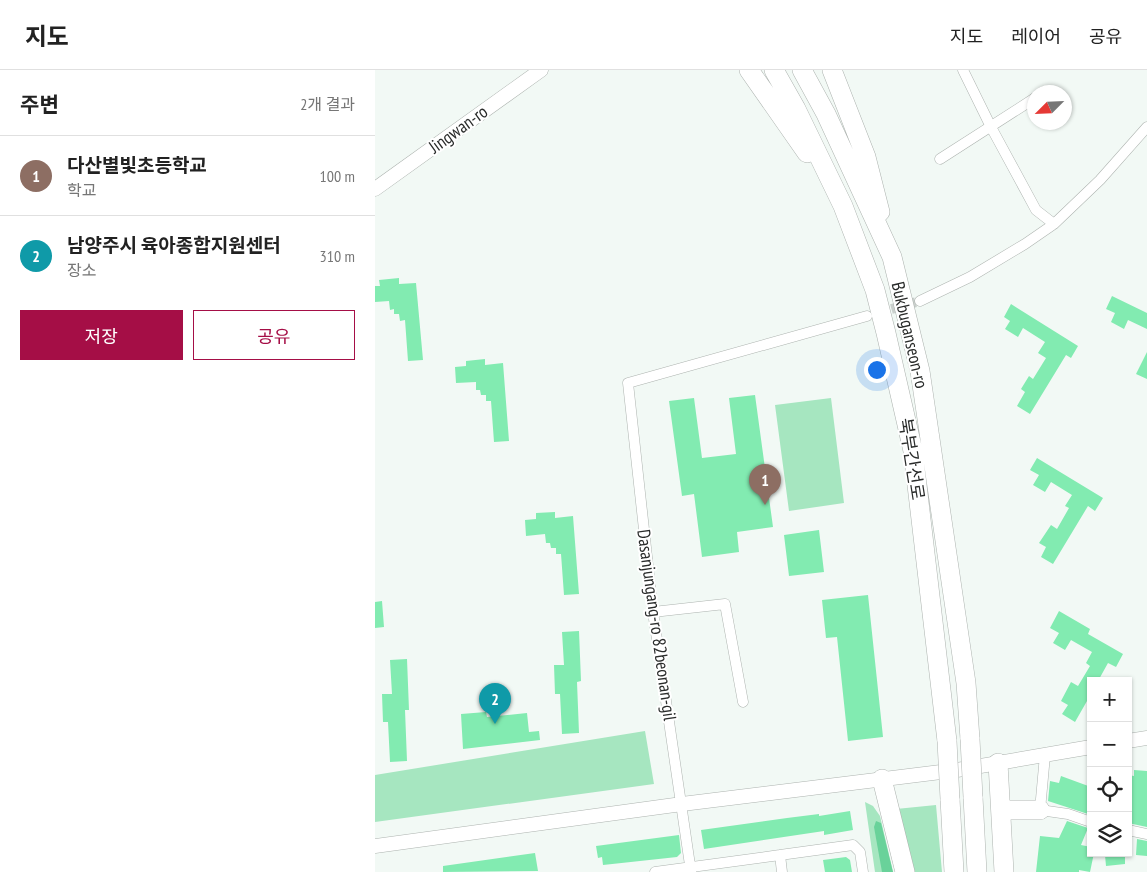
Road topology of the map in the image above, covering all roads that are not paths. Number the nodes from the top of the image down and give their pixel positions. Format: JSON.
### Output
{"nodes":[{"id":1,"x":541,"y":70,"type":"edge"},
{"id":2,"x":749,"y":70,"type":"edge"},
{"id":3,"x":774,"y":70,"type":"edge"},
{"id":4,"x":802,"y":70,"type":"edge"},
{"id":5,"x":832,"y":70,"type":"edge"},
{"id":6,"x":963,"y":70,"type":"edge"},
{"id":7,"x":1027,"y":103,"type":"edge"},
{"id":8,"x":991,"y":127,"type":"junction"},
{"id":9,"x":1147,"y":127,"type":"edge"},
{"id":10,"x":940,"y":159,"type":"dead end"},
{"id":11,"x":375,"y":189,"type":"edge"},
{"id":12,"x":843,"y":206,"type":"junction"},
{"id":13,"x":1054,"y":224,"type":"junction"},
{"id":14,"x":892,"y":257,"type":"junction"},
{"id":15,"x":920,"y":301,"type":"tunnel mouth"},
{"id":16,"x":867,"y":316,"type":"tunnel mouth"},
{"id":17,"x":653,"y":612,"type":"junction"},
{"id":18,"x":743,"y":702,"type":"dead end"},
{"id":19,"x":1147,"y":738,"type":"edge"},
{"id":20,"x":1132,"y":740,"type":"edge"},
{"id":21,"x":1087,"y":748,"type":"edge"},
{"id":22,"x":1045,"y":755,"type":"junction"},
{"id":23,"x":998,"y":763,"type":"junction"},
{"id":24,"x":882,"y":780,"type":"junction"},
{"id":25,"x":683,"y":804,"type":"junction"},
{"id":26,"x":1001,"y":810,"type":"junction"},
{"id":27,"x":1040,"y":810,"type":"junction"},
{"id":28,"x":1087,"y":821,"type":"edge"},
{"id":29,"x":1132,"y":831,"type":"edge"},
{"id":30,"x":1147,"y":834,"type":"edge"},
{"id":31,"x":375,"y":846,"type":"edge"},
{"id":32,"x":780,"y":855,"type":"junction"},
{"id":33,"x":691,"y":870,"type":"edge"},
{"id":34,"x":655,"y":872,"type":"edge"},
{"id":35,"x":782,"y":872,"type":"edge"},
{"id":36,"x":863,"y":872,"type":"edge"},
{"id":37,"x":905,"y":872,"type":"edge"},
{"id":38,"x":954,"y":872,"type":"edge"},
{"id":39,"x":977,"y":872,"type":"edge"},
{"id":40,"x":1004,"y":872,"type":"edge"}],
"edges":[{"from":1,"to":11,"type":"street","name":"Jingwan-ro"},
{"from":2,"to":12,"type":"highway"},
{"from":3,"to":12,"type":"highway","name":"북부간선로"},
{"from":4,"to":14,"type":"highway","name":"Bukbuganseon-ro"},
{"from":5,"to":14,"type":"highway"},
{"from":6,"to":8,"type":"street"},
{"from":7,"to":8,"type":"street"},
{"from":8,"to":10,"type":"street"},
{"from":8,"to":13,"type":"street"},
{"from":9,"to":13,"type":"street"},
{"from":12,"to":38,"type":"highway","name":"북부간선로","bridge":true},
{"from":13,"to":15,"type":"street"},
{"from":14,"to":39,"type":"highway","name":"Bukbuganseon-ro","bridge":true},
{"from":16,"to":17,"type":"street","name":"Dasanjungang-ro 82beonan-gil"},
{"from":17,"to":18,"type":"street"},
{"from":17,"to":25,"type":"street","name":"Dasanjungang-ro 82beonan-gil"},
{"from":19,"to":20,"type":"street"},
{"from":21,"to":22,"type":"street"},
{"from":22,"to":23,"type":"street"},
{"from":22,"to":27,"type":"street"},
{"from":23,"to":24,"type":"street"},
{"from":23,"to":26,"type":"highway"},
{"from":24,"to":25,"type":"street"},
{"from":24,"to":37,"type":"highway"},
{"from":25,"to":31,"type":"street"},
{"from":25,"to":33,"type":"street","name":"Dasanjungang-ro 82beonan-gil"},
{"from":26,"to":27,"type":"highway"},
{"from":26,"to":40,"type":"highway"},
{"from":27,"to":28,"type":"street"},
{"from":29,"to":30,"type":"street"},
{"from":32,"to":33,"type":"street"},
{"from":32,"to":35,"type":"street"},
{"from":32,"to":36,"type":"street"},
{"from":33,"to":34,"type":"street"}]}
